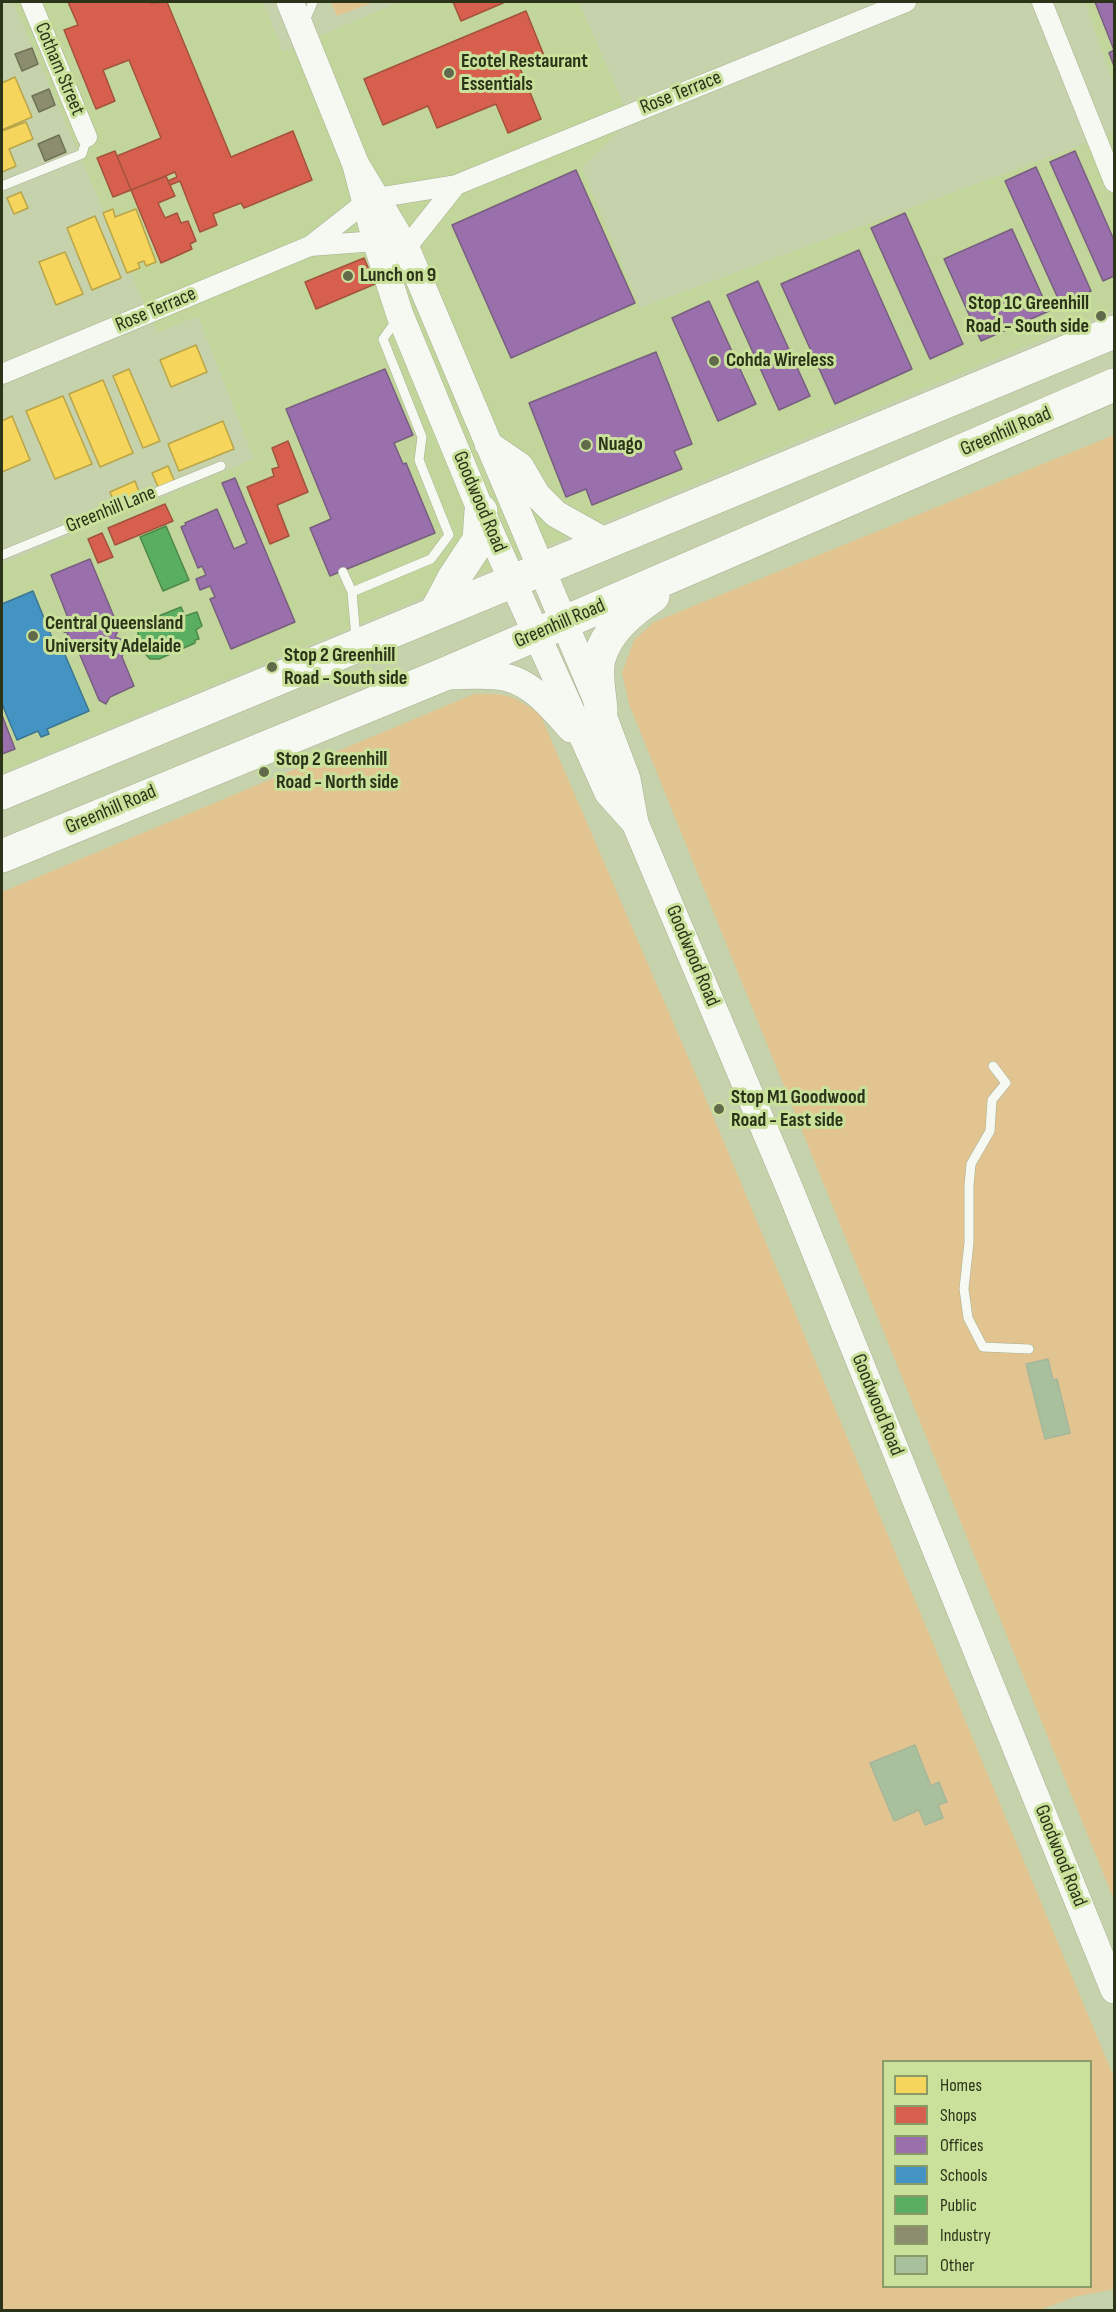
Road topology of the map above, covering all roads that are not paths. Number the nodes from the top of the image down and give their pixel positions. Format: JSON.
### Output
{"nodes":[{"id":1,"x":31,"y":2,"type":"edge"},
{"id":2,"x":290,"y":2,"type":"edge"},
{"id":3,"x":313,"y":2,"type":"edge"},
{"id":4,"x":906,"y":2,"type":"edge"},
{"id":5,"x":1042,"y":2,"type":"edge"},
{"id":6,"x":301,"y":30,"type":"junction"},
{"id":7,"x":87,"y":137,"type":"joint"},
{"id":8,"x":1114,"y":182,"type":"edge"},
{"id":9,"x":456,"y":185,"type":"junction"},
{"id":10,"x":2,"y":186,"type":"edge"},
{"id":11,"x":371,"y":200,"type":"junction"},
{"id":12,"x":376,"y":241,"type":"junction"},
{"id":13,"x":310,"y":246,"type":"junction"},
{"id":14,"x":406,"y":248,"type":"junction"},
{"id":15,"x":400,"y":315,"type":"junction"},
{"id":16,"x":1114,"y":332,"type":"edge"},
{"id":17,"x":2,"y":374,"type":"edge"},
{"id":18,"x":1114,"y":385,"type":"edge"},
{"id":19,"x":906,"y":418,"type":"junction"},
{"id":20,"x":1032,"y":420,"type":"junction"},
{"id":21,"x":488,"y":444,"type":"junction"},
{"id":22,"x":221,"y":466,"type":"dead end"},
{"id":23,"x":481,"y":511,"type":"junction"},
{"id":24,"x":606,"y":542,"type":"junction"},
{"id":25,"x":2,"y":555,"type":"edge"},
{"id":26,"x":693,"y":567,"type":"junction"},
{"id":27,"x":343,"y":572,"type":"dead end"},
{"id":28,"x":527,"y":574,"type":"junction"},
{"id":29,"x":352,"y":592,"type":"junction"},
{"id":30,"x":436,"y":612,"type":"junction"},
{"id":31,"x":550,"y":629,"type":"junction"},
{"id":32,"x":357,"y":645,"type":"junction"},
{"id":33,"x":440,"y":676,"type":"junction"},
{"id":34,"x":601,"y":710,"type":"junction"},
{"id":35,"x":587,"y":748,"type":"junction"},
{"id":36,"x":2,"y":793,"type":"edge"},
{"id":37,"x":635,"y":823,"type":"junction"},
{"id":38,"x":2,"y":856,"type":"edge"},
{"id":39,"x":993,"y":1066,"type":"dead end"},
{"id":40,"x":1029,"y":1349,"type":"dead end"},
{"id":41,"x":1114,"y":1990,"type":"edge"}],
"edges":[{"from":1,"to":7,"type":"street","name":"Cotham Street"},
{"from":2,"to":6,"type":"main road","name":"Goodwood Road"},
{"from":3,"to":6,"type":"lane"},
{"from":4,"to":9,"type":"street","name":"Rose Terrace"},
{"from":5,"to":8,"type":"street"},
{"from":6,"to":11,"type":"main road","name":"Goodwood Road"},
{"from":7,"to":10,"type":"lane"},
{"from":9,"to":11,"type":"street","name":"Rose Terrace"},
{"from":9,"to":14,"type":"street","name":"Rose Terrace"},
{"from":11,"to":12,"type":"main road","name":"Goodwood Road"},
{"from":11,"to":13,"type":"street","name":"Rose Terrace"},
{"from":11,"to":14,"type":"main road","name":"Goodwood Road"},
{"from":12,"to":13,"type":"street","name":"Rose Terrace"},
{"from":12,"to":15,"type":"main road","name":"Goodwood Road"},
{"from":13,"to":17,"type":"street","name":"Rose Terrace"},
{"from":14,"to":21,"type":"main road","name":"Goodwood Road"},
{"from":15,"to":23,"type":"main road","name":"Goodwood Road"},
{"from":15,"to":29,"type":"lane"},
{"from":16,"to":19,"type":"highway"},
{"from":18,"to":20,"type":"highway","name":"Greenhill Road"},
{"from":19,"to":20,"type":"highway"},
{"from":19,"to":24,"type":"highway"},
{"from":20,"to":26,"type":"highway","name":"Greenhill Road"},
{"from":21,"to":24,"type":"main road"},
{"from":21,"to":28,"type":"main road","name":"Goodwood Road"},
{"from":22,"to":25,"type":"lane","name":"Greenhill Lane"},
{"from":23,"to":28,"type":"main road","name":"Goodwood Road"},
{"from":23,"to":30,"type":"highway"},
{"from":24,"to":28,"type":"highway"},
{"from":26,"to":31,"type":"highway","name":"Greenhill Road"},
{"from":26,"to":34,"type":"highway"},
{"from":27,"to":29,"type":"lane"},
{"from":28,"to":30,"type":"highway"},
{"from":28,"to":31,"type":"main road","name":"Goodwood Road"},
{"from":29,"to":32,"type":"lane"},
{"from":30,"to":32,"type":"highway"},
{"from":31,"to":33,"type":"highway","name":"Greenhill Road"},
{"from":31,"to":34,"type":"main road","name":"Goodwood Road"},
{"from":31,"to":35,"type":"main road","name":"Goodwood Road"},
{"from":32,"to":36,"type":"highway"},
{"from":33,"to":35,"type":"main road"},
{"from":33,"to":38,"type":"highway","name":"Greenhill Road"},
{"from":34,"to":37,"type":"main road","name":"Goodwood Road"},
{"from":35,"to":37,"type":"main road","name":"Goodwood Road"},
{"from":37,"to":41,"type":"main road","name":"Goodwood Road"},
{"from":39,"to":40,"type":"lane"}]}
